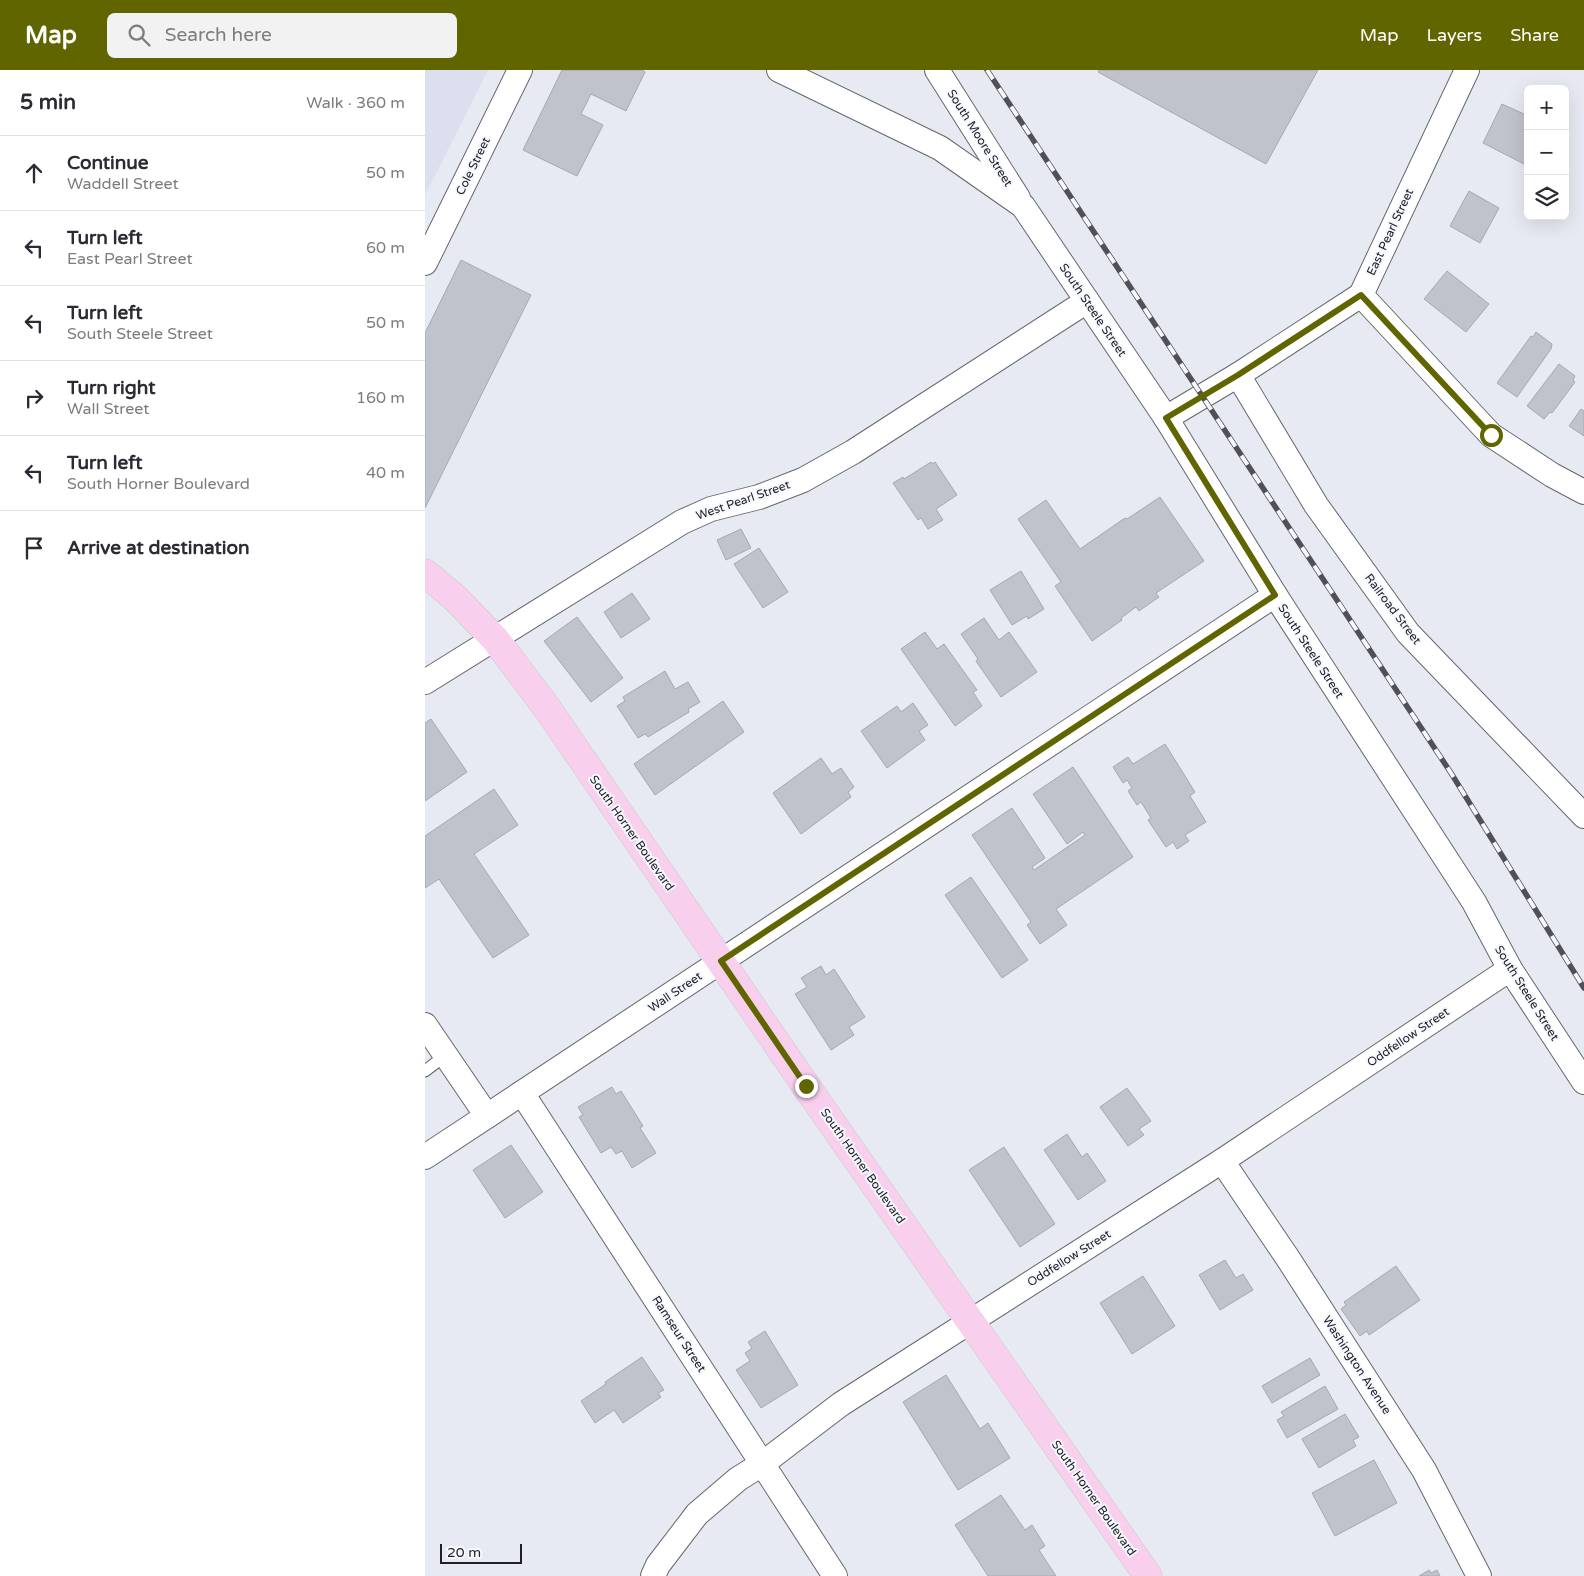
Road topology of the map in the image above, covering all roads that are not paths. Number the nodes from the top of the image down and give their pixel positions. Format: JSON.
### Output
{"nodes":[{"id":1,"x":520,"y":70,"type":"edge"},
{"id":2,"x":779,"y":70,"type":"edge"},
{"id":3,"x":937,"y":70,"type":"edge"},
{"id":4,"x":1467,"y":70,"type":"edge"},
{"id":5,"x":1023,"y":206,"type":"junction"},
{"id":6,"x":425,"y":263,"type":"edge"},
{"id":7,"x":1361,"y":295,"type":"junction"},
{"id":8,"x":1087,"y":302,"type":"junction"},
{"id":9,"x":1238,"y":375,"type":"junction"},
{"id":10,"x":1166,"y":418,"type":"junction"},
{"id":11,"x":1584,"y":492,"type":"edge"},
{"id":12,"x":425,"y":573,"type":"edge"},
{"id":13,"x":1275,"y":595,"type":"junction"},
{"id":14,"x":495,"y":638,"type":"junction"},
{"id":15,"x":425,"y":682,"type":"edge"},
{"id":16,"x":1584,"y":816,"type":"edge"},
{"id":17,"x":721,"y":961,"type":"junction"},
{"id":18,"x":1510,"y":969,"type":"junction"},
{"id":19,"x":425,"y":1025,"type":"edge"},
{"id":20,"x":446,"y":1056,"type":"junction"},
{"id":21,"x":425,"y":1071,"type":"edge"},
{"id":22,"x":1584,"y":1082,"type":"edge"},
{"id":23,"x":522,"y":1093,"type":"junction"},
{"id":24,"x":487,"y":1116,"type":"junction"},
{"id":25,"x":425,"y":1157,"type":"edge"},
{"id":26,"x":1222,"y":1161,"type":"junction"},
{"id":27,"x":971,"y":1320,"type":"junction"},
{"id":28,"x":763,"y":1464,"type":"junction"},
{"id":29,"x":653,"y":1576,"type":"edge"},
{"id":30,"x":835,"y":1576,"type":"edge"},
{"id":31,"x":1148,"y":1576,"type":"edge"},
{"id":32,"x":1479,"y":1576,"type":"edge"}],
"edges":[{"from":1,"to":6,"type":"street","name":"Cole Street"},
{"from":2,"to":5,"type":"street","name":"South Steele Street"},
{"from":3,"to":5,"type":"street","name":"South Moore Street"},
{"from":4,"to":7,"type":"street","name":"East Pearl Street"},
{"from":5,"to":8,"type":"street","name":"South Steele Street"},
{"from":7,"to":9,"type":"street"},
{"from":7,"to":11,"type":"street"},
{"from":8,"to":10,"type":"street","name":"South Steele Street"},
{"from":8,"to":14,"type":"street","name":"West Pearl Street"},
{"from":9,"to":10,"type":"street"},
{"from":9,"to":16,"type":"street","name":"Railroad Street"},
{"from":10,"to":13,"type":"street","name":"South Steele Street"},
{"from":12,"to":14,"type":"main road","name":"South Horner Boulevard"},
{"from":13,"to":17,"type":"street","name":"Wall Street"},
{"from":13,"to":18,"type":"street","name":"South Steele Street"},
{"from":14,"to":15,"type":"street","name":"West Pearl Street"},
{"from":14,"to":17,"type":"main road","name":"South Horner Boulevard"},
{"from":17,"to":23,"type":"street","name":"Wall Street"},
{"from":17,"to":27,"type":"main road","name":"South Horner Boulevard"},
{"from":18,"to":22,"type":"street","name":"South Steele Street"},
{"from":18,"to":26,"type":"street","name":"Oddfellow Street"},
{"from":19,"to":20,"type":"street"},
{"from":20,"to":21,"type":"lane"},
{"from":20,"to":24,"type":"street"},
{"from":23,"to":24,"type":"street","name":"Wall Street"},
{"from":23,"to":28,"type":"street","name":"Ramseur Street"},
{"from":24,"to":25,"type":"street","name":"Wall Street"},
{"from":26,"to":27,"type":"street","name":"Oddfellow Street"},
{"from":26,"to":32,"type":"street","name":"Washington Avenue"},
{"from":27,"to":28,"type":"street","name":"Oddfellow Street"},
{"from":27,"to":31,"type":"main road","name":"South Horner Boulevard"},
{"from":28,"to":29,"type":"street","name":"Oddfellow Street"},
{"from":28,"to":30,"type":"street","name":"Ramseur Street"}]}
